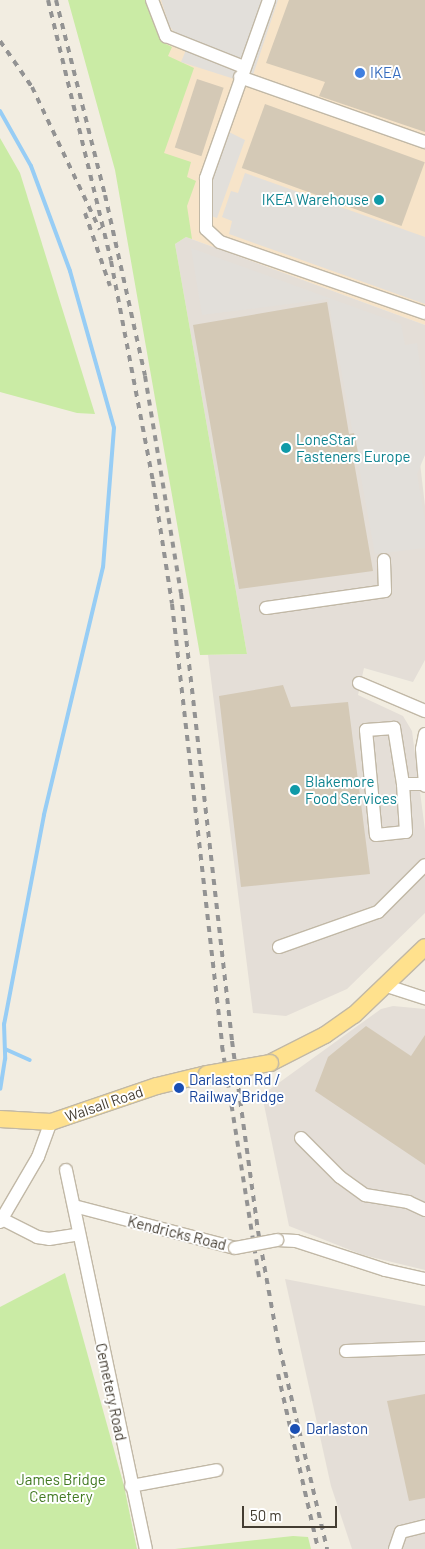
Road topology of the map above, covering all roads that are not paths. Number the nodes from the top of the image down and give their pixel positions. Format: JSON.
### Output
{"nodes":[{"id":1,"x":152,"y":0,"type":"edge"},
{"id":2,"x":269,"y":0,"type":"edge"},
{"id":3,"x":242,"y":72,"type":"junction"},
{"id":4,"x":425,"y":142,"type":"edge"},
{"id":5,"x":425,"y":313,"type":"edge"},
{"id":6,"x":384,"y":560,"type":"dead end"},
{"id":7,"x":266,"y":608,"type":"dead end"},
{"id":8,"x":359,"y":683,"type":"dead end"},
{"id":9,"x":425,"y":711,"type":"edge"},
{"id":10,"x":425,"y":734,"type":"edge"},
{"id":11,"x":402,"y":784,"type":"junction"},
{"id":12,"x":425,"y":785,"type":"edge"},
{"id":13,"x":425,"y":865,"type":"edge"},
{"id":14,"x":279,"y":947,"type":"dead end"},
{"id":15,"x":425,"y":947,"type":"edge"},
{"id":16,"x":387,"y":986,"type":"junction"},
{"id":17,"x":425,"y":998,"type":"edge"},
{"id":18,"x":3,"y":1119,"type":"edge"},
{"id":19,"x":51,"y":1122,"type":"junction"},
{"id":20,"x":301,"y":1138,"type":"dead end"},
{"id":21,"x":66,"y":1170,"type":"dead end"},
{"id":22,"x":74,"y":1206,"type":"junction"},
{"id":23,"x":425,"y":1210,"type":"edge"},
{"id":24,"x":1,"y":1220,"type":"edge"},
{"id":25,"x":79,"y":1234,"type":"junction"},
{"id":26,"x":425,"y":1279,"type":"edge"},
{"id":27,"x":425,"y":1348,"type":"edge"},
{"id":28,"x":346,"y":1351,"type":"dead end"},
{"id":29,"x":217,"y":1470,"type":"dead end"},
{"id":30,"x":131,"y":1486,"type":"junction"},
{"id":31,"x":425,"y":1526,"type":"edge"},
{"id":32,"x":146,"y":1549,"type":"edge"},
{"id":33,"x":396,"y":1549,"type":"edge"}],
"edges":[{"from":1,"to":3,"type":"street"},
{"from":2,"to":3,"type":"street"},
{"from":3,"to":4,"type":"street"},
{"from":3,"to":5,"type":"street"},
{"from":6,"to":7,"type":"street"},
{"from":8,"to":9,"type":"street"},
{"from":10,"to":12,"type":"street"},
{"from":11,"to":11,"type":"street"},
{"from":11,"to":12,"type":"street"},
{"from":13,"to":14,"type":"street"},
{"from":15,"to":16,"type":"main road"},
{"from":16,"to":17,"type":"street"},
{"from":16,"to":19,"type":"main road","name":"Walsall Road","bridge":true},
{"from":18,"to":19,"type":"main road","name":"Walsall Road"},
{"from":19,"to":24,"type":"street"},
{"from":20,"to":23,"type":"street"},
{"from":21,"to":22,"type":"street","name":"Cemetery Road"},
{"from":22,"to":25,"type":"street","name":"Cemetery Road"},
{"from":22,"to":26,"type":"street","name":"Kendricks Road","bridge":true},
{"from":24,"to":25,"type":"street"},
{"from":25,"to":30,"type":"street","name":"Cemetery Road"},
{"from":27,"to":28,"type":"street"},
{"from":29,"to":30,"type":"street"},
{"from":30,"to":32,"type":"street","name":"Cemetery Road"},
{"from":31,"to":33,"type":"street"}]}
